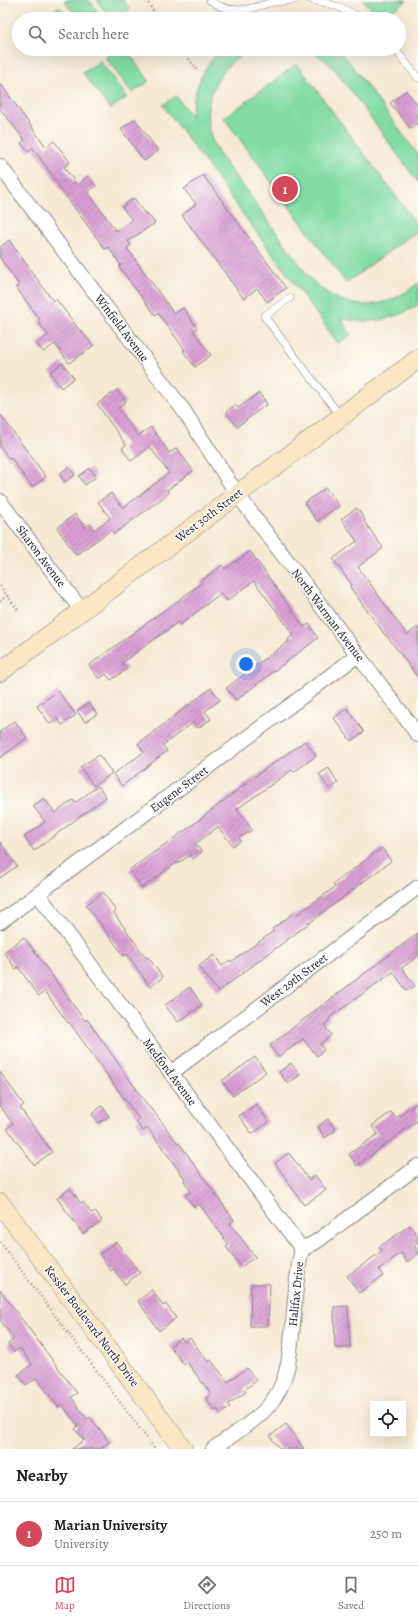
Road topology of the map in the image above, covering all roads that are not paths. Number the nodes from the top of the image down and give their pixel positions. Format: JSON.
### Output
{"nodes":[{"id":1,"x":210,"y":0,"type":"edge"},
{"id":2,"x":278,"y":0,"type":"edge"},
{"id":3,"x":294,"y":0,"type":"edge"},
{"id":4,"x":312,"y":0,"type":"edge"},
{"id":5,"x":339,"y":0,"type":"edge"},
{"id":6,"x":270,"y":3,"type":"junction"},
{"id":7,"x":346,"y":9,"type":"junction"},
{"id":8,"x":351,"y":12,"type":"edge"},
{"id":9,"x":401,"y":56,"type":"edge"},
{"id":10,"x":418,"y":78,"type":"edge"},
{"id":11,"x":0,"y":166,"type":"edge"},
{"id":12,"x":290,"y":298,"type":"dead end"},
{"id":13,"x":418,"y":359,"type":"edge"},
{"id":14,"x":341,"y":417,"type":"junction"},
{"id":15,"x":237,"y":494,"type":"junction"},
{"id":16,"x":0,"y":501,"type":"edge"},
{"id":17,"x":82,"y":611,"type":"junction"},
{"id":18,"x":358,"y":655,"type":"junction"},
{"id":19,"x":0,"y":672,"type":"edge"},
{"id":20,"x":418,"y":735,"type":"edge"},
{"id":21,"x":418,"y":887,"type":"edge"},
{"id":22,"x":38,"y":894,"type":"junction"},
{"id":23,"x":0,"y":922,"type":"edge"},
{"id":24,"x":171,"y":1073,"type":"junction"},
{"id":25,"x":418,"y":1166,"type":"edge"},
{"id":26,"x":0,"y":1203,"type":"edge"},
{"id":27,"x":302,"y":1249,"type":"junction"},
{"id":28,"x":183,"y":1449,"type":"edge"},
{"id":29,"x":213,"y":1449,"type":"edge"}],
"edges":[{"from":1,"to":6,"type":"lane"},
{"from":2,"to":6,"type":"lane"},
{"from":3,"to":6,"type":"lane"},
{"from":4,"to":7,"type":"lane"},
{"from":5,"to":7,"type":"lane"},
{"from":7,"to":8,"type":"lane"},
{"from":9,"to":10,"type":"lane"},
{"from":11,"to":15,"type":"street","name":"Winfield Avenue"},
{"from":12,"to":14,"type":"lane"},
{"from":13,"to":14,"type":"main road","name":"West 30th Street"},
{"from":14,"to":15,"type":"main road","name":"West 30th Street"},
{"from":15,"to":17,"type":"main road","name":"West 30th Street"},
{"from":15,"to":18,"type":"street","name":"North Warman Avenue"},
{"from":16,"to":17,"type":"street","name":"Sharon Avenue"},
{"from":17,"to":19,"type":"main road","name":"West 30th Street"},
{"from":18,"to":20,"type":"street","name":"North Warman Avenue"},
{"from":18,"to":22,"type":"street","name":"Eugene Street"},
{"from":21,"to":24,"type":"street","name":"West 29th Street"},
{"from":22,"to":23,"type":"street","name":"Eugene Street"},
{"from":22,"to":24,"type":"street","name":"Medford Avenue"},
{"from":24,"to":27,"type":"street","name":"Medford Avenue"},
{"from":25,"to":27,"type":"street","name":"Halifax Drive"},
{"from":26,"to":28,"type":"main road","name":"Kessler Boulevard North Drive"},
{"from":27,"to":29,"type":"street","name":"Halifax Drive"}]}
